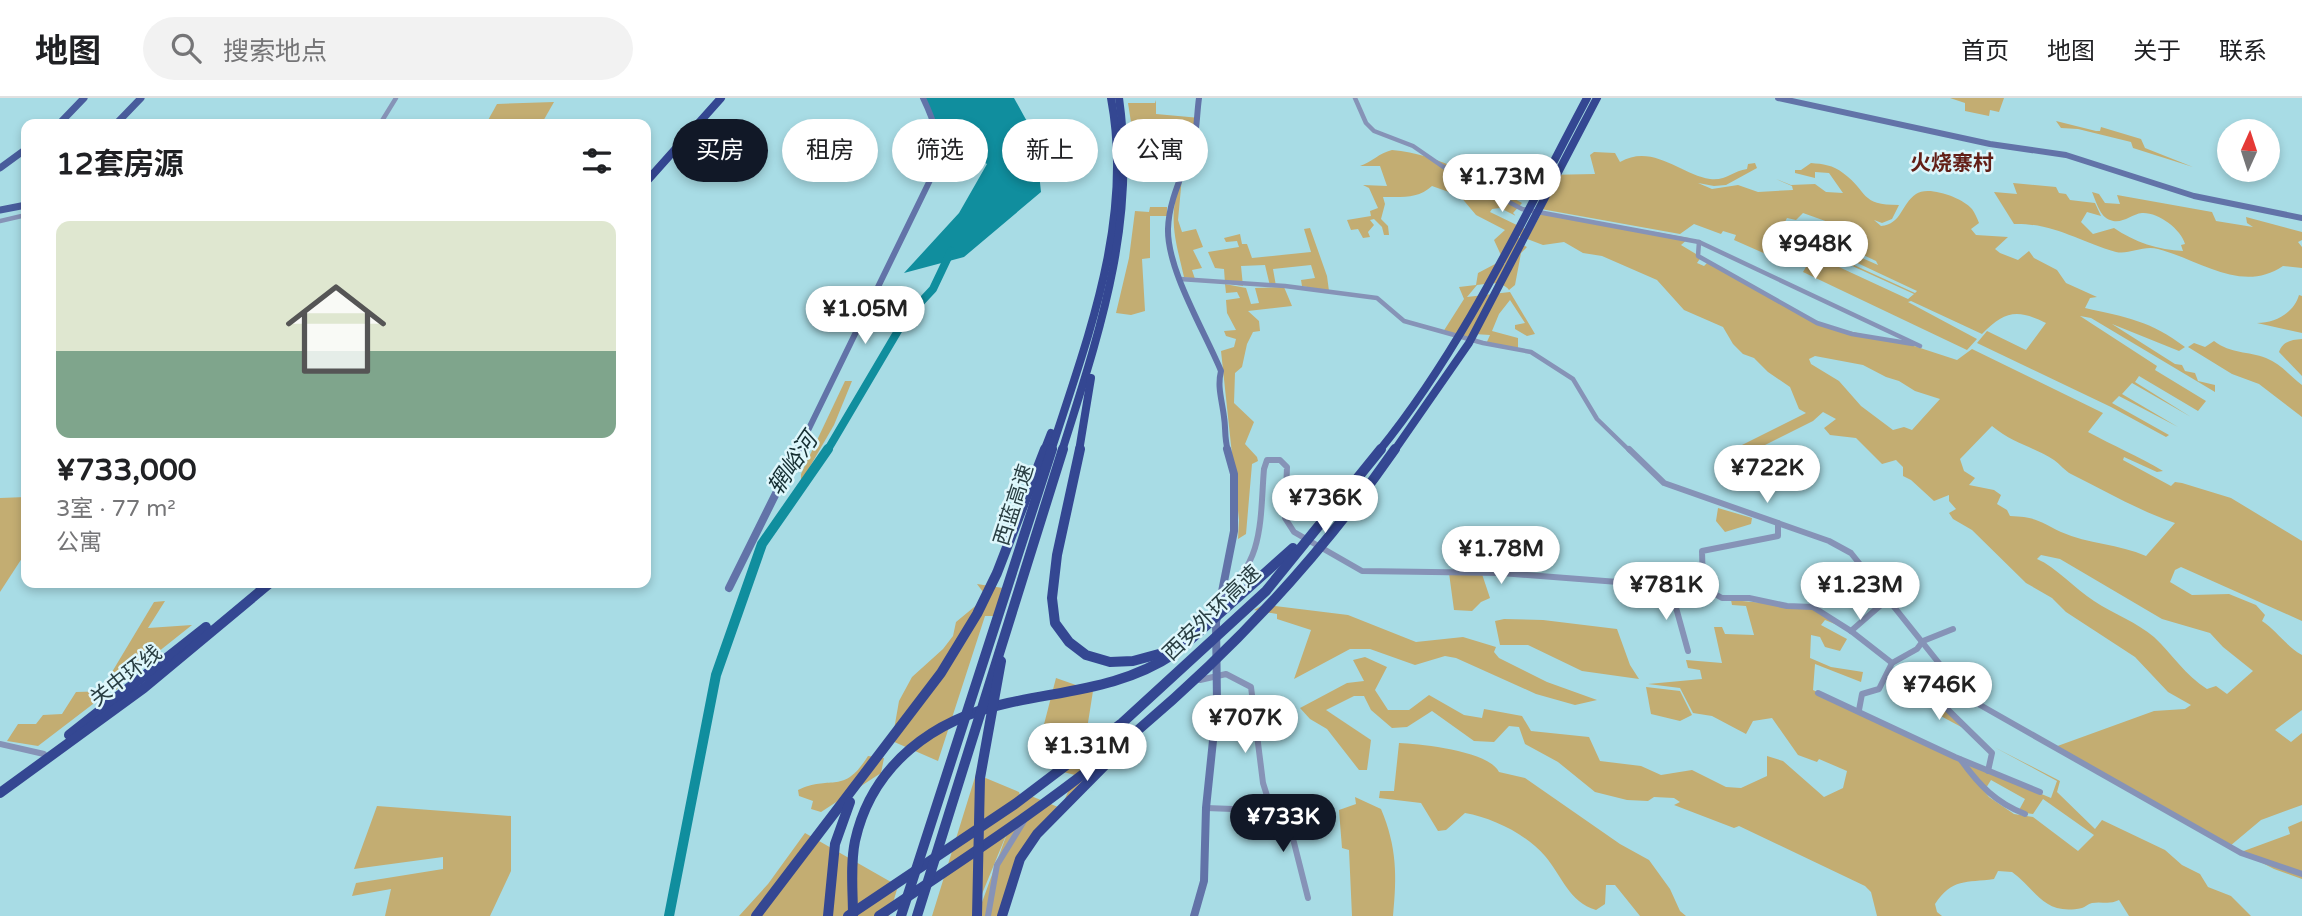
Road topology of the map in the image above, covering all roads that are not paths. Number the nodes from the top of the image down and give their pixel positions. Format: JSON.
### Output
{"nodes":[{"id":1,"x":84,"y":98,"type":"edge"},
{"id":2,"x":141,"y":98,"type":"edge"},
{"id":3,"x":396,"y":98,"type":"edge"},
{"id":4,"x":719,"y":98,"type":"edge"},
{"id":5,"x":923,"y":98,"type":"edge"},
{"id":6,"x":1111,"y":98,"type":"edge"},
{"id":7,"x":1119,"y":98,"type":"edge"},
{"id":8,"x":1199,"y":98,"type":"edge"},
{"id":9,"x":1355,"y":98,"type":"edge"},
{"id":10,"x":1587,"y":98,"type":"edge"},
{"id":11,"x":1597,"y":98,"type":"edge"},
{"id":12,"x":1778,"y":98,"type":"edge"},
{"id":13,"x":64,"y":119,"type":"edge"},
{"id":14,"x":121,"y":119,"type":"edge"},
{"id":15,"x":383,"y":119,"type":"edge"},
{"id":16,"x":21,"y":153,"type":"edge"},
{"id":17,"x":0,"y":168,"type":"edge"},
{"id":18,"x":651,"y":171,"type":"edge"},
{"id":19,"x":651,"y":176,"type":"edge"},
{"id":20,"x":21,"y":206,"type":"edge"},
{"id":21,"x":1,"y":211,"type":"edge"},
{"id":22,"x":21,"y":216,"type":"edge"},
{"id":23,"x":2302,"y":218,"type":"edge"},
{"id":24,"x":0,"y":221,"type":"edge"},
{"id":25,"x":1699,"y":242,"type":"junction"},
{"id":26,"x":1180,"y":279,"type":"junction"},
{"id":27,"x":1093,"y":337,"type":"junction"},
{"id":28,"x":1778,"y":523,"type":"junction"},
{"id":29,"x":1313,"y":531,"type":"junction"},
{"id":30,"x":1865,"y":570,"type":"junction"},
{"id":31,"x":1670,"y":586,"type":"junction"},
{"id":32,"x":1703,"y":587,"type":"junction"},
{"id":33,"x":255,"y":588,"type":"edge"},
{"id":34,"x":264,"y":588,"type":"edge"},
{"id":35,"x":729,"y":588,"type":"dead end"},
{"id":36,"x":1222,"y":593,"type":"junction"},
{"id":37,"x":1889,"y":598,"type":"junction"},
{"id":38,"x":1812,"y":607,"type":"junction"},
{"id":39,"x":1003,"y":619,"type":"junction"},
{"id":40,"x":1953,"y":629,"type":"dead end"},
{"id":41,"x":1851,"y":631,"type":"junction"},
{"id":42,"x":1923,"y":641,"type":"junction"},
{"id":43,"x":1181,"y":648,"type":"junction"},
{"id":44,"x":1688,"y":651,"type":"dead end"},
{"id":45,"x":1892,"y":663,"type":"junction"},
{"id":46,"x":1216,"y":672,"type":"junction"},
{"id":47,"x":1959,"y":689,"type":"junction"},
{"id":48,"x":1818,"y":693,"type":"dead end"},
{"id":49,"x":1859,"y":710,"type":"junction"},
{"id":50,"x":1136,"y":732,"type":"junction"},
{"id":51,"x":0,"y":744,"type":"edge"},
{"id":52,"x":44,"y":754,"type":"junction"},
{"id":53,"x":1961,"y":760,"type":"junction"},
{"id":54,"x":867,"y":771,"type":"junction"},
{"id":55,"x":1988,"y":771,"type":"junction"},
{"id":56,"x":0,"y":785,"type":"edge"},
{"id":57,"x":2040,"y":792,"type":"dead end"},
{"id":58,"x":0,"y":793,"type":"edge"},
{"id":59,"x":1269,"y":802,"type":"junction"},
{"id":60,"x":1206,"y":808,"type":"junction"},
{"id":61,"x":2025,"y":814,"type":"dead end"},
{"id":62,"x":2302,"y":874,"type":"edge"},
{"id":63,"x":1308,"y":898,"type":"dead end"},
{"id":64,"x":756,"y":916,"type":"edge"},
{"id":65,"x":828,"y":916,"type":"edge"},
{"id":66,"x":851,"y":916,"type":"edge"},
{"id":67,"x":879,"y":916,"type":"edge"},
{"id":68,"x":901,"y":916,"type":"edge"},
{"id":69,"x":917,"y":916,"type":"edge"},
{"id":70,"x":977,"y":916,"type":"edge"},
{"id":71,"x":988,"y":916,"type":"edge"},
{"id":72,"x":1002,"y":916,"type":"edge"},
{"id":73,"x":1194,"y":916,"type":"edge"}],
"edges":[{"from":1,"to":13,"type":"main road"},
{"from":2,"to":14,"type":"main road"},
{"from":3,"to":15,"type":"street"},
{"from":4,"to":18,"type":"highway"},
{"from":4,"to":19,"type":"highway"},
{"from":5,"to":35,"type":"street"},
{"from":6,"to":27,"type":"highway","name":"西蓝高速"},
{"from":7,"to":27,"type":"highway","name":"西蓝高速"},
{"from":8,"to":26,"type":"street"},
{"from":9,"to":25,"type":"street"},
{"from":10,"to":29,"type":"highway","name":"西安外环高速"},
{"from":11,"to":50,"type":"highway","name":"西安外环高速"},
{"from":12,"to":23,"type":"street"},
{"from":16,"to":17,"type":"main road"},
{"from":20,"to":21,"type":"main road"},
{"from":22,"to":24,"type":"street"},
{"from":25,"to":25,"type":"street"},
{"from":26,"to":28,"type":"street"},
{"from":26,"to":36,"type":"street"},
{"from":27,"to":39,"type":"highway","name":"西蓝高速"},
{"from":27,"to":43,"type":"highway"},
{"from":27,"to":54,"type":"highway"},
{"from":28,"to":30,"type":"street"},
{"from":28,"to":32,"type":"street"},
{"from":29,"to":43,"type":"highway"},
{"from":29,"to":66,"type":"highway","name":"西安外环高速"},
{"from":30,"to":37,"type":"street"},
{"from":30,"to":38,"type":"street"},
{"from":31,"to":32,"type":"street"},
{"from":31,"to":36,"type":"street"},
{"from":31,"to":44,"type":"street"},
{"from":32,"to":38,"type":"street"},
{"from":33,"to":52,"type":"highway","name":"关中环线"},
{"from":34,"to":58,"type":"highway","name":"关中环线"},
{"from":36,"to":46,"type":"street"},
{"from":37,"to":41,"type":"street"},
{"from":37,"to":42,"type":"street"},
{"from":38,"to":41,"type":"street"},
{"from":39,"to":68,"type":"highway","name":"西蓝高速"},
{"from":39,"to":69,"type":"highway","name":"西蓝高速"},
{"from":39,"to":70,"type":"highway"},
{"from":40,"to":42,"type":"street"},
{"from":41,"to":45,"type":"street"},
{"from":42,"to":45,"type":"street"},
{"from":42,"to":47,"type":"street"},
{"from":43,"to":66,"type":"highway"},
{"from":45,"to":49,"type":"street"},
{"from":46,"to":59,"type":"street"},
{"from":46,"to":60,"type":"street"},
{"from":46,"to":71,"type":"street"},
{"from":47,"to":55,"type":"street"},
{"from":47,"to":62,"type":"street"},
{"from":48,"to":49,"type":"street"},
{"from":49,"to":53,"type":"street"},
{"from":50,"to":67,"type":"highway","name":"西安外环高速"},
{"from":50,"to":72,"type":"highway"},
{"from":51,"to":52,"type":"street"},
{"from":52,"to":56,"type":"highway","name":"关中环线"},
{"from":53,"to":55,"type":"street"},
{"from":53,"to":61,"type":"street"},
{"from":54,"to":64,"type":"highway"},
{"from":54,"to":65,"type":"highway"},
{"from":55,"to":57,"type":"street"},
{"from":59,"to":60,"type":"street"},
{"from":59,"to":63,"type":"street"},
{"from":60,"to":73,"type":"street"}]}
